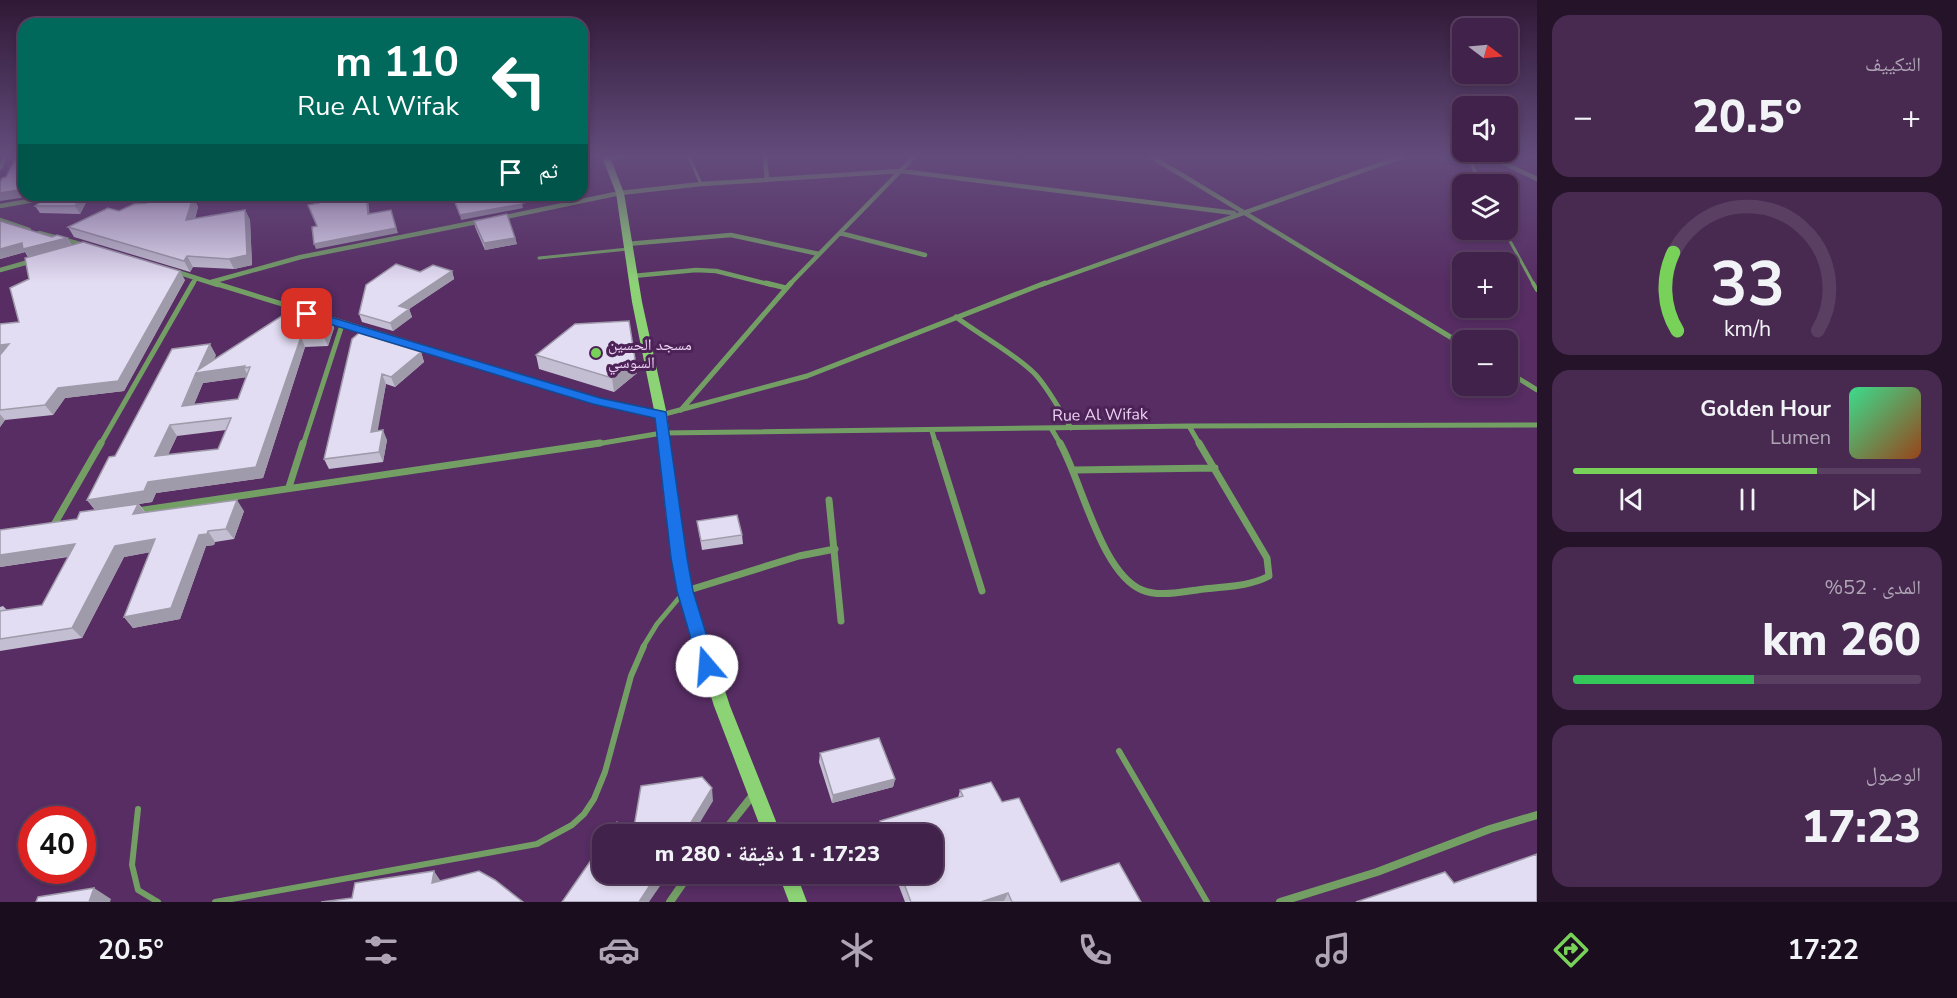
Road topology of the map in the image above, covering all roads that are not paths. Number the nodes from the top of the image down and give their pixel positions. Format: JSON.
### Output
{"nodes":[{"id":1,"x":621,"y":199,"type":"edge"},
{"id":2,"x":873,"y":199,"type":"edge"},
{"id":3,"x":1126,"y":199,"type":"edge"},
{"id":4,"x":1223,"y":199,"type":"edge"},
{"id":5,"x":1284,"y":199,"type":"edge"},
{"id":6,"x":29,"y":201,"type":"edge"},
{"id":7,"x":580,"y":201,"type":"edge"},
{"id":8,"x":0,"y":206,"type":"edge"},
{"id":9,"x":1245,"y":212,"type":"junction"},
{"id":10,"x":1238,"y":213,"type":"junction"},
{"id":11,"x":0,"y":220,"type":"edge"},
{"id":12,"x":840,"y":233,"type":"junction"},
{"id":13,"x":1510,"y":240,"type":"edge"},
{"id":14,"x":628,"y":246,"type":"junction"},
{"id":15,"x":77,"y":249,"type":"edge"},
{"id":16,"x":819,"y":254,"type":"junction"},
{"id":17,"x":925,"y":255,"type":"dead end"},
{"id":18,"x":44,"y":258,"type":"edge"},
{"id":19,"x":539,"y":258,"type":"dead end"},
{"id":20,"x":164,"y":268,"type":"edge"},
{"id":21,"x":0,"y":270,"type":"edge"},
{"id":22,"x":633,"y":276,"type":"junction"},
{"id":23,"x":196,"y":278,"type":"junction"},
{"id":24,"x":211,"y":282,"type":"junction"},
{"id":25,"x":786,"y":288,"type":"junction"},
{"id":26,"x":1537,"y":290,"type":"edge"},
{"id":27,"x":956,"y":317,"type":"junction"},
{"id":28,"x":342,"y":325,"type":"junction"},
{"id":29,"x":1452,"y":338,"type":"edge"},
{"id":30,"x":1518,"y":378,"type":"edge"},
{"id":31,"x":1537,"y":390,"type":"edge"},
{"id":32,"x":679,"y":411,"type":"junction"},
{"id":33,"x":661,"y":415,"type":"junction"},
{"id":34,"x":1537,"y":425,"type":"edge"},
{"id":35,"x":1190,"y":426,"type":"junction"},
{"id":36,"x":1051,"y":428,"type":"junction"},
{"id":37,"x":1071,"y":428,"type":"junction"},
{"id":38,"x":932,"y":431,"type":"junction"},
{"id":39,"x":663,"y":433,"type":"junction"},
{"id":40,"x":1215,"y":468,"type":"junction"},
{"id":41,"x":1074,"y":470,"type":"junction"},
{"id":42,"x":289,"y":487,"type":"junction"},
{"id":43,"x":829,"y":500,"type":"dead end"},
{"id":44,"x":126,"y":513,"type":"edge"},
{"id":45,"x":66,"y":522,"type":"edge"},
{"id":46,"x":55,"y":523,"type":"junction"},
{"id":47,"x":44,"y":525,"type":"edge"},
{"id":48,"x":835,"y":549,"type":"junction"},
{"id":49,"x":685,"y":591,"type":"junction"},
{"id":50,"x":982,"y":591,"type":"dead end"},
{"id":51,"x":841,"y":621,"type":"dead end"},
{"id":52,"x":1119,"y":751,"type":"dead end"},
{"id":53,"x":756,"y":791,"type":"junction"},
{"id":54,"x":138,"y":809,"type":"dead end"},
{"id":55,"x":1537,"y":815,"type":"edge"},
{"id":56,"x":730,"y":824,"type":"edge"},
{"id":57,"x":768,"y":824,"type":"edge"},
{"id":58,"x":682,"y":884,"type":"edge"},
{"id":59,"x":791,"y":884,"type":"edge"},
{"id":60,"x":159,"y":902,"type":"edge"},
{"id":61,"x":215,"y":902,"type":"edge"},
{"id":62,"x":670,"y":902,"type":"edge"},
{"id":63,"x":798,"y":902,"type":"edge"},
{"id":64,"x":1207,"y":902,"type":"edge"},
{"id":65,"x":1280,"y":902,"type":"edge"}],
"edges":[{"from":1,"to":14,"type":"street"},
{"from":2,"to":12,"type":"street"},
{"from":3,"to":10,"type":"street"},
{"from":4,"to":9,"type":"street"},
{"from":5,"to":9,"type":"street"},
{"from":6,"to":8,"type":"street"},
{"from":7,"to":24,"type":"street"},
{"from":9,"to":10,"type":"street"},
{"from":9,"to":29,"type":"street"},
{"from":10,"to":27,"type":"street"},
{"from":11,"to":15,"type":"street"},
{"from":12,"to":16,"type":"street"},
{"from":12,"to":17,"type":"street"},
{"from":13,"to":26,"type":"lane"},
{"from":14,"to":16,"type":"street"},
{"from":14,"to":19,"type":"lane"},
{"from":14,"to":22,"type":"street"},
{"from":16,"to":25,"type":"street"},
{"from":18,"to":21,"type":"street"},
{"from":20,"to":23,"type":"street"},
{"from":22,"to":25,"type":"street"},
{"from":22,"to":33,"type":"street"},
{"from":23,"to":24,"type":"street"},
{"from":23,"to":46,"type":"street"},
{"from":24,"to":28,"type":"street"},
{"from":25,"to":32,"type":"street"},
{"from":27,"to":32,"type":"street"},
{"from":27,"to":37,"type":"street"},
{"from":28,"to":33,"type":"street"},
{"from":28,"to":42,"type":"street"},
{"from":30,"to":31,"type":"street"},
{"from":32,"to":33,"type":"street"},
{"from":33,"to":39,"type":"street"},
{"from":34,"to":35,"type":"street","name":"Rue Al Wifak"},
{"from":35,"to":37,"type":"street","name":"Rue Al Wifak"},
{"from":35,"to":40,"type":"street"},
{"from":36,"to":37,"type":"street","name":"Rue Al Wifak"},
{"from":36,"to":38,"type":"street","name":"Rue Al Wifak"},
{"from":36,"to":41,"type":"street"},
{"from":38,"to":39,"type":"street","name":"Rue Al Wifak"},
{"from":38,"to":50,"type":"street"},
{"from":39,"to":42,"type":"street","name":"Rue Al Wifak"},
{"from":39,"to":49,"type":"street"},
{"from":40,"to":41,"type":"street"},
{"from":40,"to":41,"type":"street"},
{"from":42,"to":44,"type":"street","name":"Rue Al Wifak"},
{"from":43,"to":48,"type":"street"},
{"from":45,"to":46,"type":"street"},
{"from":46,"to":47,"type":"street"},
{"from":48,"to":49,"type":"street"},
{"from":48,"to":51,"type":"street"},
{"from":49,"to":53,"type":"street"},
{"from":49,"to":61,"type":"lane"},
{"from":52,"to":64,"type":"lane"},
{"from":53,"to":56,"type":"street"},
{"from":53,"to":57,"type":"street"},
{"from":54,"to":60,"type":"lane"},
{"from":55,"to":65,"type":"street"},
{"from":58,"to":62,"type":"street"},
{"from":59,"to":63,"type":"street"}]}
